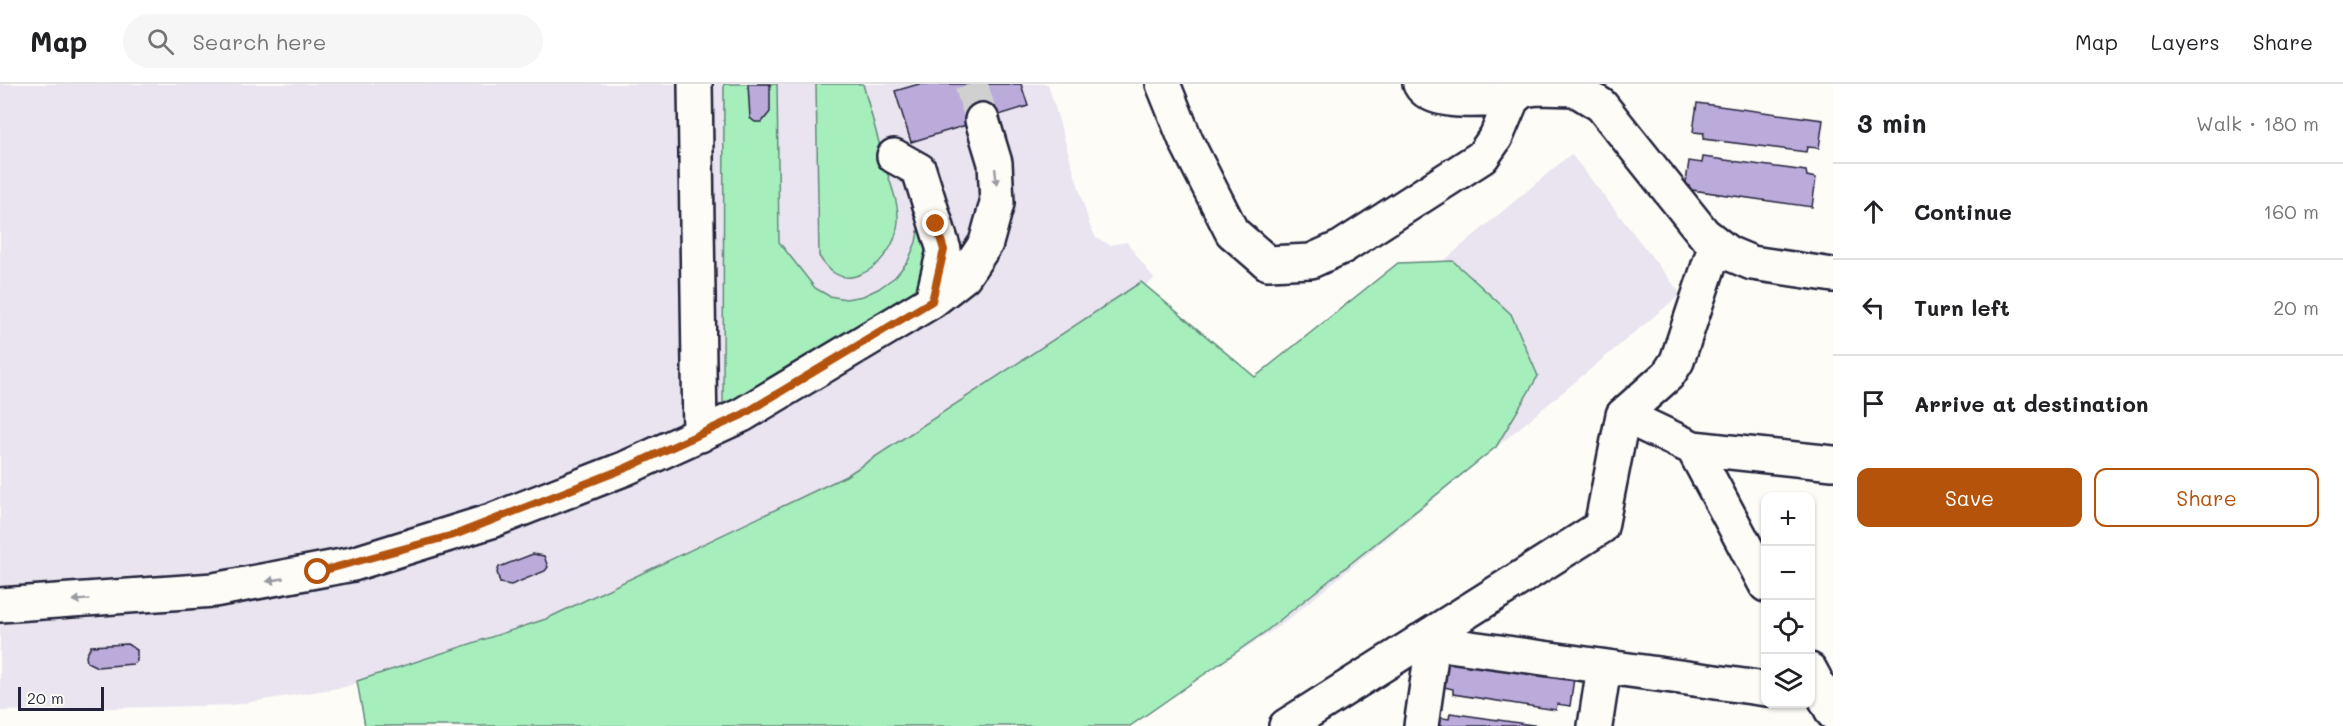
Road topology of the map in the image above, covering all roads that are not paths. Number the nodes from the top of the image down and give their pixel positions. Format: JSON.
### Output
{"nodes":[{"id":1,"x":695,"y":84,"type":"edge"},
{"id":2,"x":1163,"y":84,"type":"edge"},
{"id":3,"x":1420,"y":84,"type":"edge"},
{"id":4,"x":1512,"y":99,"type":"junction"},
{"id":5,"x":982,"y":120,"type":"tunnel mouth"},
{"id":6,"x":894,"y":156,"type":"dead end"},
{"id":7,"x":1716,"y":244,"type":"junction"},
{"id":8,"x":1833,"y":275,"type":"edge"},
{"id":9,"x":932,"y":301,"type":"junction"},
{"id":10,"x":1623,"y":415,"type":"junction"},
{"id":11,"x":700,"y":435,"type":"junction"},
{"id":12,"x":1693,"y":448,"type":"junction"},
{"id":13,"x":1833,"y":463,"type":"edge"},
{"id":14,"x":1761,"y":576,"type":"edge"},
{"id":15,"x":0,"y":605,"type":"edge"},
{"id":16,"x":1426,"y":642,"type":"junction"},
{"id":17,"x":1604,"y":667,"type":"junction"},
{"id":18,"x":1761,"y":688,"type":"edge"},
{"id":19,"x":1286,"y":726,"type":"edge"},
{"id":20,"x":1421,"y":726,"type":"edge"},
{"id":21,"x":1595,"y":726,"type":"edge"}],
"edges":[{"from":1,"to":11,"type":"lane"},
{"from":2,"to":4,"type":"lane"},
{"from":3,"to":4,"type":"lane"},
{"from":4,"to":7,"type":"lane"},
{"from":5,"to":9,"type":"lane","one_way":true},
{"from":6,"to":9,"type":"lane"},
{"from":7,"to":8,"type":"lane"},
{"from":7,"to":10,"type":"lane"},
{"from":9,"to":11,"type":"lane"},
{"from":10,"to":12,"type":"lane"},
{"from":10,"to":16,"type":"lane"},
{"from":11,"to":15,"type":"lane","one_way":true},
{"from":12,"to":13,"type":"lane"},
{"from":12,"to":14,"type":"lane"},
{"from":16,"to":17,"type":"lane"},
{"from":16,"to":19,"type":"lane"},
{"from":16,"to":20,"type":"lane"},
{"from":17,"to":18,"type":"lane"},
{"from":17,"to":21,"type":"lane"}]}
